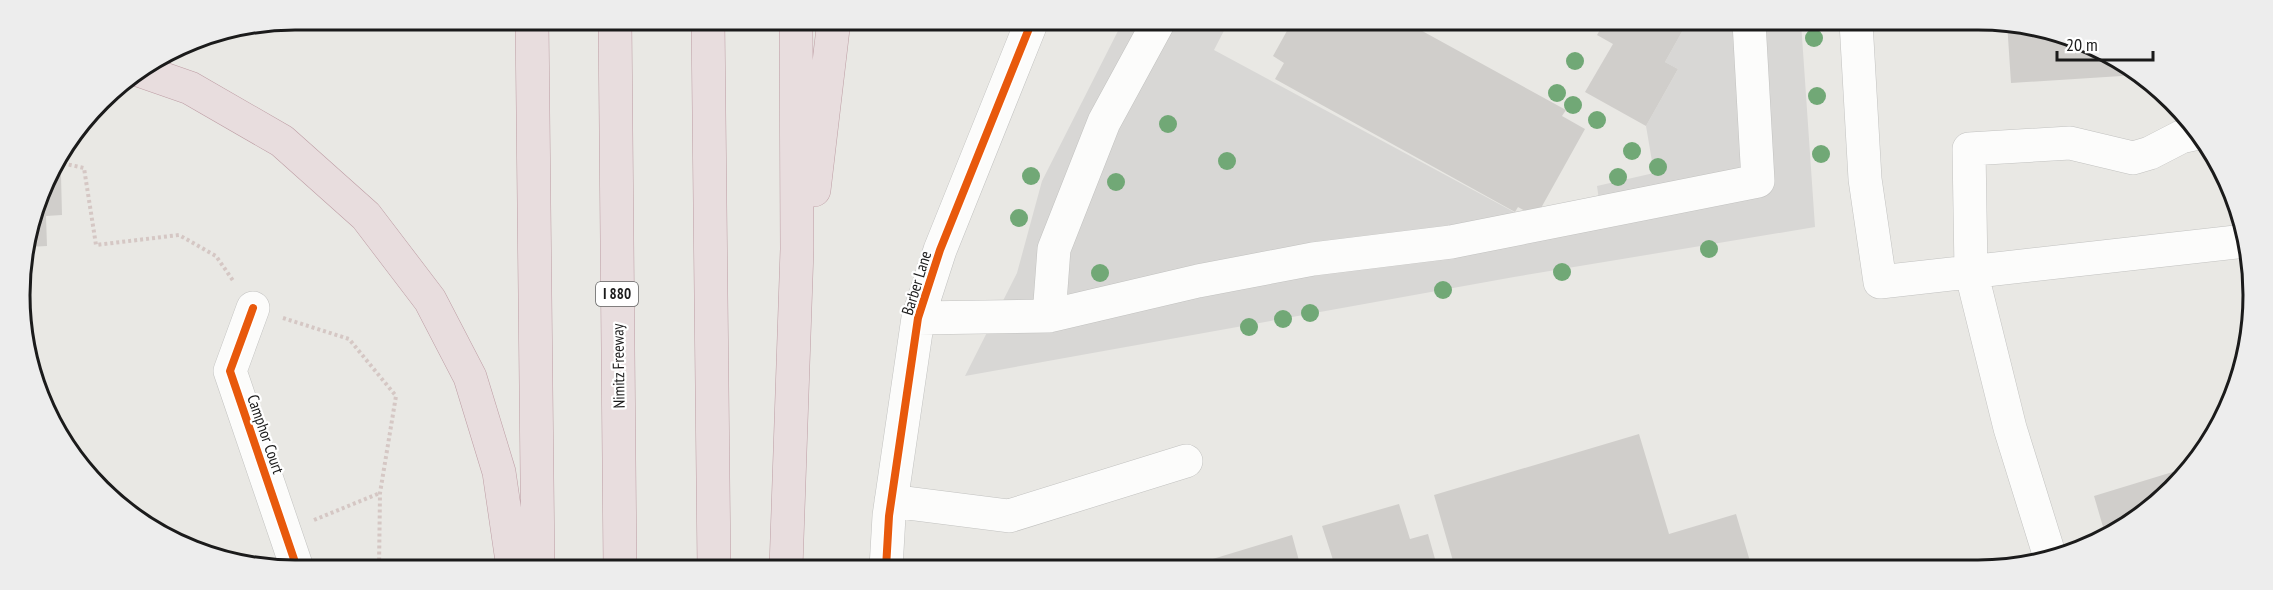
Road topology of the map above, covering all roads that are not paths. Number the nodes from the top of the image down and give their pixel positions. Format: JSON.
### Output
{"nodes":[{"id":1,"x":532,"y":30,"type":"edge"},
{"id":2,"x":615,"y":30,"type":"edge"},
{"id":3,"x":708,"y":30,"type":"edge"},
{"id":4,"x":796,"y":30,"type":"edge"},
{"id":5,"x":833,"y":30,"type":"edge"},
{"id":6,"x":1028,"y":30,"type":"edge"},
{"id":7,"x":1154,"y":30,"type":"edge"},
{"id":8,"x":1749,"y":30,"type":"edge"},
{"id":9,"x":1856,"y":30,"type":"edge"},
{"id":10,"x":150,"y":74,"type":"edge"},
{"id":11,"x":2189,"y":135,"type":"edge"},
{"id":12,"x":2238,"y":242,"type":"edge"},
{"id":13,"x":797,"y":249,"type":"junction"},
{"id":14,"x":1971,"y":271,"type":"junction"},
{"id":15,"x":253,"y":308,"type":"dead end"},
{"id":16,"x":1049,"y":316,"type":"junction"},
{"id":17,"x":918,"y":318,"type":"junction"},
{"id":18,"x":1186,"y":461,"type":"dead end"},
{"id":19,"x":891,"y":501,"type":"junction"},
{"id":20,"x":2048,"y":551,"type":"edge"},
{"id":21,"x":294,"y":560,"type":"edge"},
{"id":22,"x":512,"y":560,"type":"edge"},
{"id":23,"x":538,"y":560,"type":"edge"},
{"id":24,"x":620,"y":560,"type":"edge"},
{"id":25,"x":714,"y":560,"type":"edge"},
{"id":26,"x":786,"y":560,"type":"edge"},
{"id":27,"x":887,"y":560,"type":"edge"}],
"edges":[{"from":1,"to":23,"type":"highway"},
{"from":2,"to":24,"type":"highway","name":"Nimitz Freeway","number":"I 880"},
{"from":3,"to":25,"type":"highway"},
{"from":4,"to":13,"type":"highway"},
{"from":5,"to":13,"type":"highway"},
{"from":6,"to":17,"type":"street","name":"Barber Lane"},
{"from":7,"to":16,"type":"street"},
{"from":8,"to":16,"type":"street"},
{"from":9,"to":14,"type":"street"},
{"from":10,"to":22,"type":"highway"},
{"from":11,"to":14,"type":"street"},
{"from":12,"to":14,"type":"street"},
{"from":13,"to":26,"type":"highway"},
{"from":14,"to":20,"type":"street"},
{"from":15,"to":21,"type":"street","name":"Camphor Court"},
{"from":16,"to":17,"type":"street"},
{"from":17,"to":19,"type":"street","name":"Barber Lane"},
{"from":18,"to":19,"type":"street"},
{"from":19,"to":27,"type":"street","name":"Barber Lane"}]}
